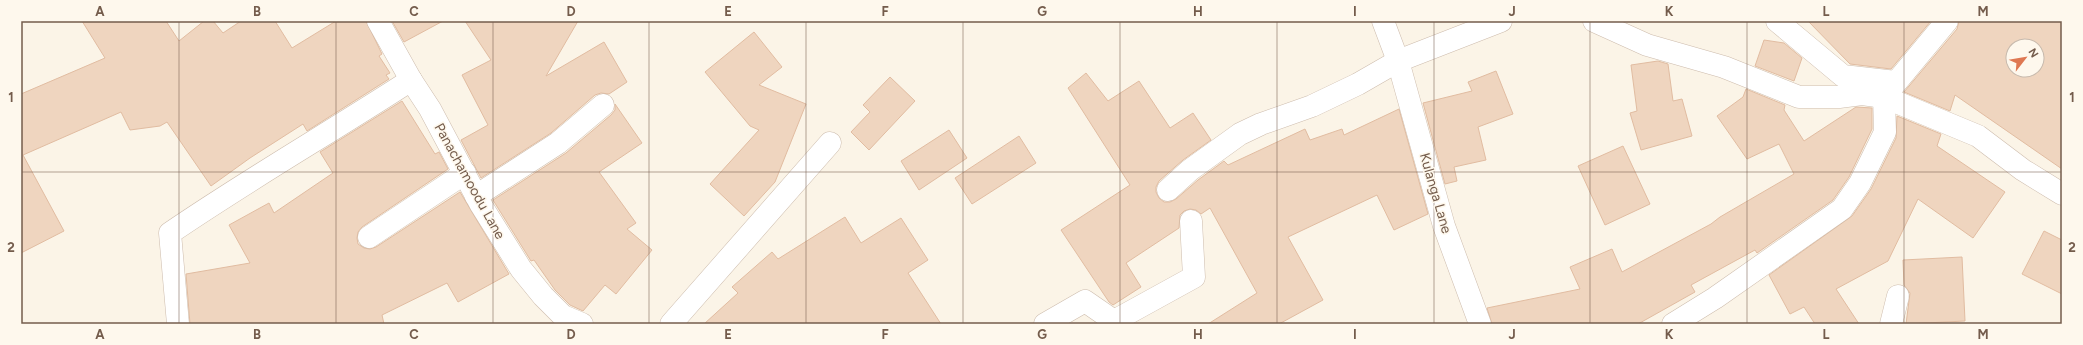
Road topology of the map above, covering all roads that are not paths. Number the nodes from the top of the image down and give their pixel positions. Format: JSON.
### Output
{"nodes":[{"id":1,"x":378,"y":21,"type":"edge"},
{"id":2,"x":1384,"y":21,"type":"edge"},
{"id":3,"x":1501,"y":21,"type":"edge"},
{"id":4,"x":1594,"y":21,"type":"edge"},
{"id":5,"x":1777,"y":21,"type":"edge"},
{"id":6,"x":1947,"y":21,"type":"edge"},
{"id":7,"x":1398,"y":61,"type":"junction"},
{"id":8,"x":411,"y":80,"type":"junction"},
{"id":9,"x":1890,"y":89,"type":"junction"},
{"id":10,"x":603,"y":105,"type":"dead end"},
{"id":11,"x":830,"y":143,"type":"dead end"},
{"id":12,"x":465,"y":174,"type":"junction"},
{"id":13,"x":1168,"y":190,"type":"dead end"},
{"id":14,"x":2062,"y":194,"type":"edge"},
{"id":15,"x":476,"y":196,"type":"junction"},
{"id":16,"x":1191,"y":221,"type":"dead end"},
{"id":17,"x":369,"y":237,"type":"dead end"},
{"id":18,"x":1898,"y":296,"type":"dead end"},
{"id":19,"x":178,"y":324,"type":"edge"},
{"id":20,"x":582,"y":324,"type":"edge"},
{"id":21,"x":671,"y":324,"type":"edge"},
{"id":22,"x":1045,"y":324,"type":"edge"},
{"id":23,"x":1480,"y":324,"type":"edge"},
{"id":24,"x":1673,"y":324,"type":"edge"},
{"id":25,"x":1891,"y":324,"type":"edge"}],
"edges":[{"from":1,"to":8,"type":"street","name":"Panachamoodu Lane"},
{"from":2,"to":7,"type":"street","name":"Kulanga Lane"},
{"from":3,"to":7,"type":"street"},
{"from":4,"to":9,"type":"street"},
{"from":5,"to":9,"type":"street"},
{"from":6,"to":9,"type":"street"},
{"from":7,"to":13,"type":"street"},
{"from":7,"to":23,"type":"street","name":"Kulanga Lane"},
{"from":8,"to":12,"type":"street","name":"Panachamoodu Lane"},
{"from":8,"to":19,"type":"street"},
{"from":9,"to":14,"type":"street"},
{"from":9,"to":24,"type":"street"},
{"from":10,"to":15,"type":"street"},
{"from":11,"to":21,"type":"street"},
{"from":12,"to":15,"type":"street","name":"Panachamoodu Lane"},
{"from":12,"to":17,"type":"street"},
{"from":15,"to":20,"type":"street","name":"Panachamoodu Lane"},
{"from":16,"to":22,"type":"street"},
{"from":18,"to":25,"type":"street"}]}
